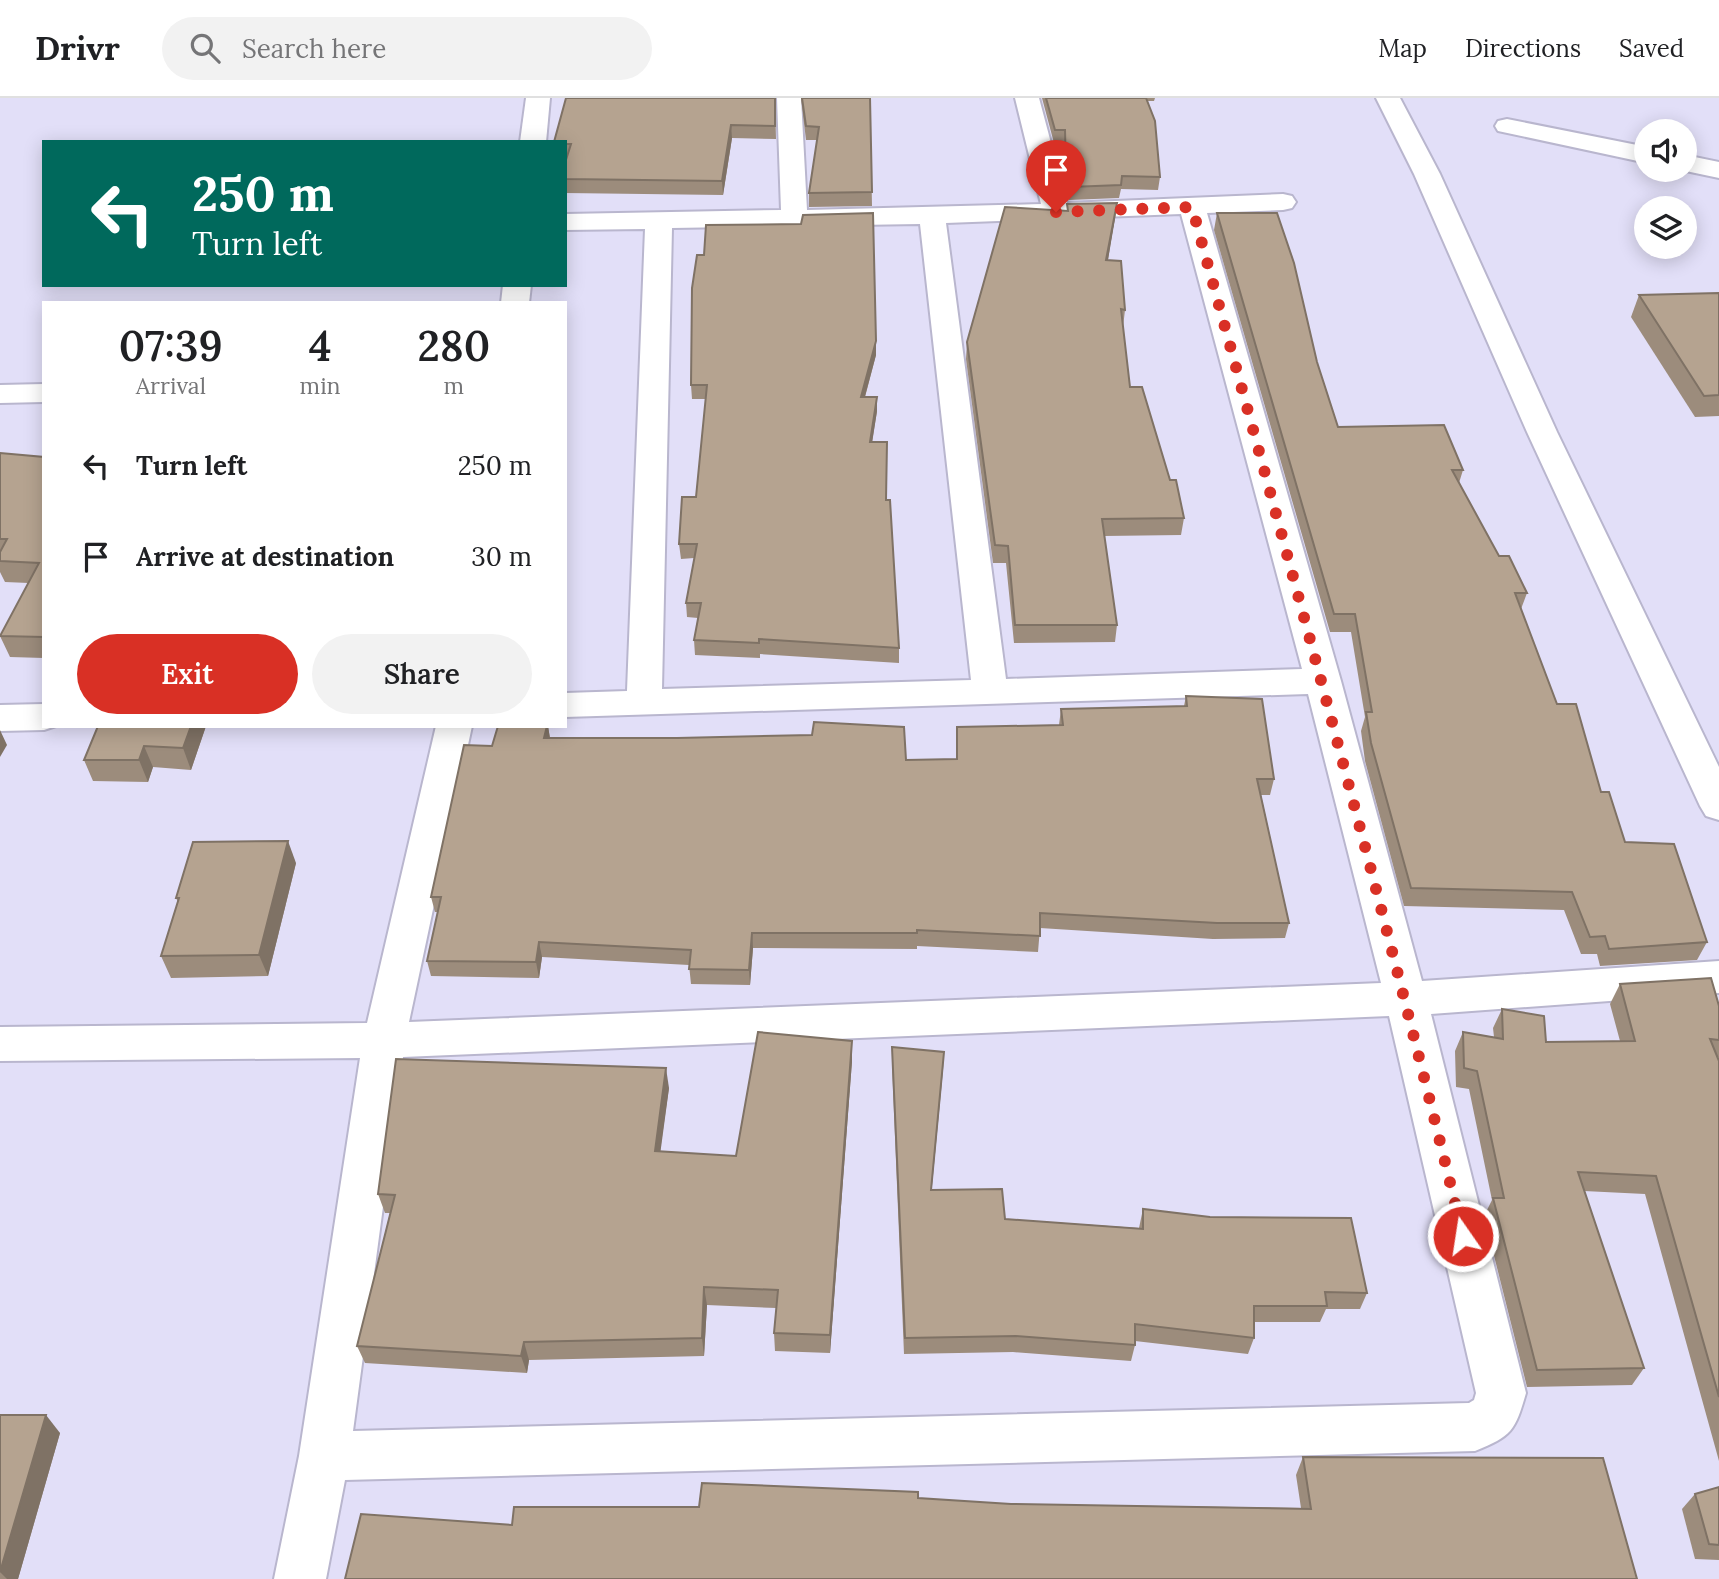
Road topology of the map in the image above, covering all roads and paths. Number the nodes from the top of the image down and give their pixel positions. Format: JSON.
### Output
{"nodes":[{"id":1,"x":538,"y":98,"type":"edge"},
{"id":2,"x":789,"y":98,"type":"edge"},
{"id":3,"x":1027,"y":98,"type":"edge"},
{"id":4,"x":1388,"y":98,"type":"edge"},
{"id":5,"x":1507,"y":126,"type":"dead end"},
{"id":6,"x":533,"y":140,"type":"edge"},
{"id":7,"x":1634,"y":152,"type":"edge"},
{"id":8,"x":1697,"y":165,"type":"edge"},
{"id":9,"x":1719,"y":170,"type":"edge"},
{"id":10,"x":1283,"y":202,"type":"dead end"},
{"id":11,"x":1192,"y":207,"type":"junction"},
{"id":12,"x":1056,"y":212,"type":"junction"},
{"id":13,"x":794,"y":216,"type":"junction"},
{"id":14,"x":932,"y":216,"type":"junction"},
{"id":15,"x":659,"y":220,"type":"junction"},
{"id":16,"x":567,"y":222,"type":"edge"},
{"id":17,"x":42,"y":393,"type":"edge"},
{"id":18,"x":0,"y":394,"type":"edge"},
{"id":19,"x":1323,"y":681,"type":"junction"},
{"id":20,"x":990,"y":690,"type":"junction"},
{"id":21,"x":644,"y":702,"type":"junction"},
{"id":22,"x":567,"y":705,"type":"edge"},
{"id":23,"x":42,"y":717,"type":"edge"},
{"id":24,"x":0,"y":718,"type":"edge"},
{"id":25,"x":454,"y":728,"type":"edge"},
{"id":26,"x":1719,"y":806,"type":"edge"},
{"id":27,"x":1719,"y":977,"type":"edge"},
{"id":28,"x":1406,"y":999,"type":"junction"},
{"id":29,"x":384,"y":1040,"type":"junction"},
{"id":30,"x":0,"y":1044,"type":"edge"},
{"id":31,"x":324,"y":1456,"type":"junction"},
{"id":32,"x":300,"y":1579,"type":"edge"}],
"edges":[{"from":1,"to":6,"type":"street"},
{"from":2,"to":13,"type":"street"},
{"from":3,"to":12,"type":"street"},
{"from":4,"to":26,"type":"street"},
{"from":5,"to":7,"type":"street"},
{"from":8,"to":9,"type":"street"},
{"from":10,"to":11,"type":"street"},
{"from":11,"to":12,"type":"street"},
{"from":11,"to":19,"type":"street"},
{"from":12,"to":14,"type":"street"},
{"from":13,"to":14,"type":"street"},
{"from":13,"to":15,"type":"street"},
{"from":14,"to":20,"type":"street"},
{"from":15,"to":16,"type":"street"},
{"from":15,"to":21,"type":"street"},
{"from":17,"to":18,"type":"street"},
{"from":19,"to":20,"type":"street"},
{"from":19,"to":28,"type":"street"},
{"from":20,"to":21,"type":"street"},
{"from":21,"to":22,"type":"street"},
{"from":23,"to":24,"type":"street"},
{"from":25,"to":29,"type":"street"},
{"from":27,"to":28,"type":"street"},
{"from":28,"to":29,"type":"street"},
{"from":28,"to":31,"type":"street"},
{"from":29,"to":30,"type":"street"},
{"from":29,"to":31,"type":"street"},
{"from":31,"to":32,"type":"street"}]}
